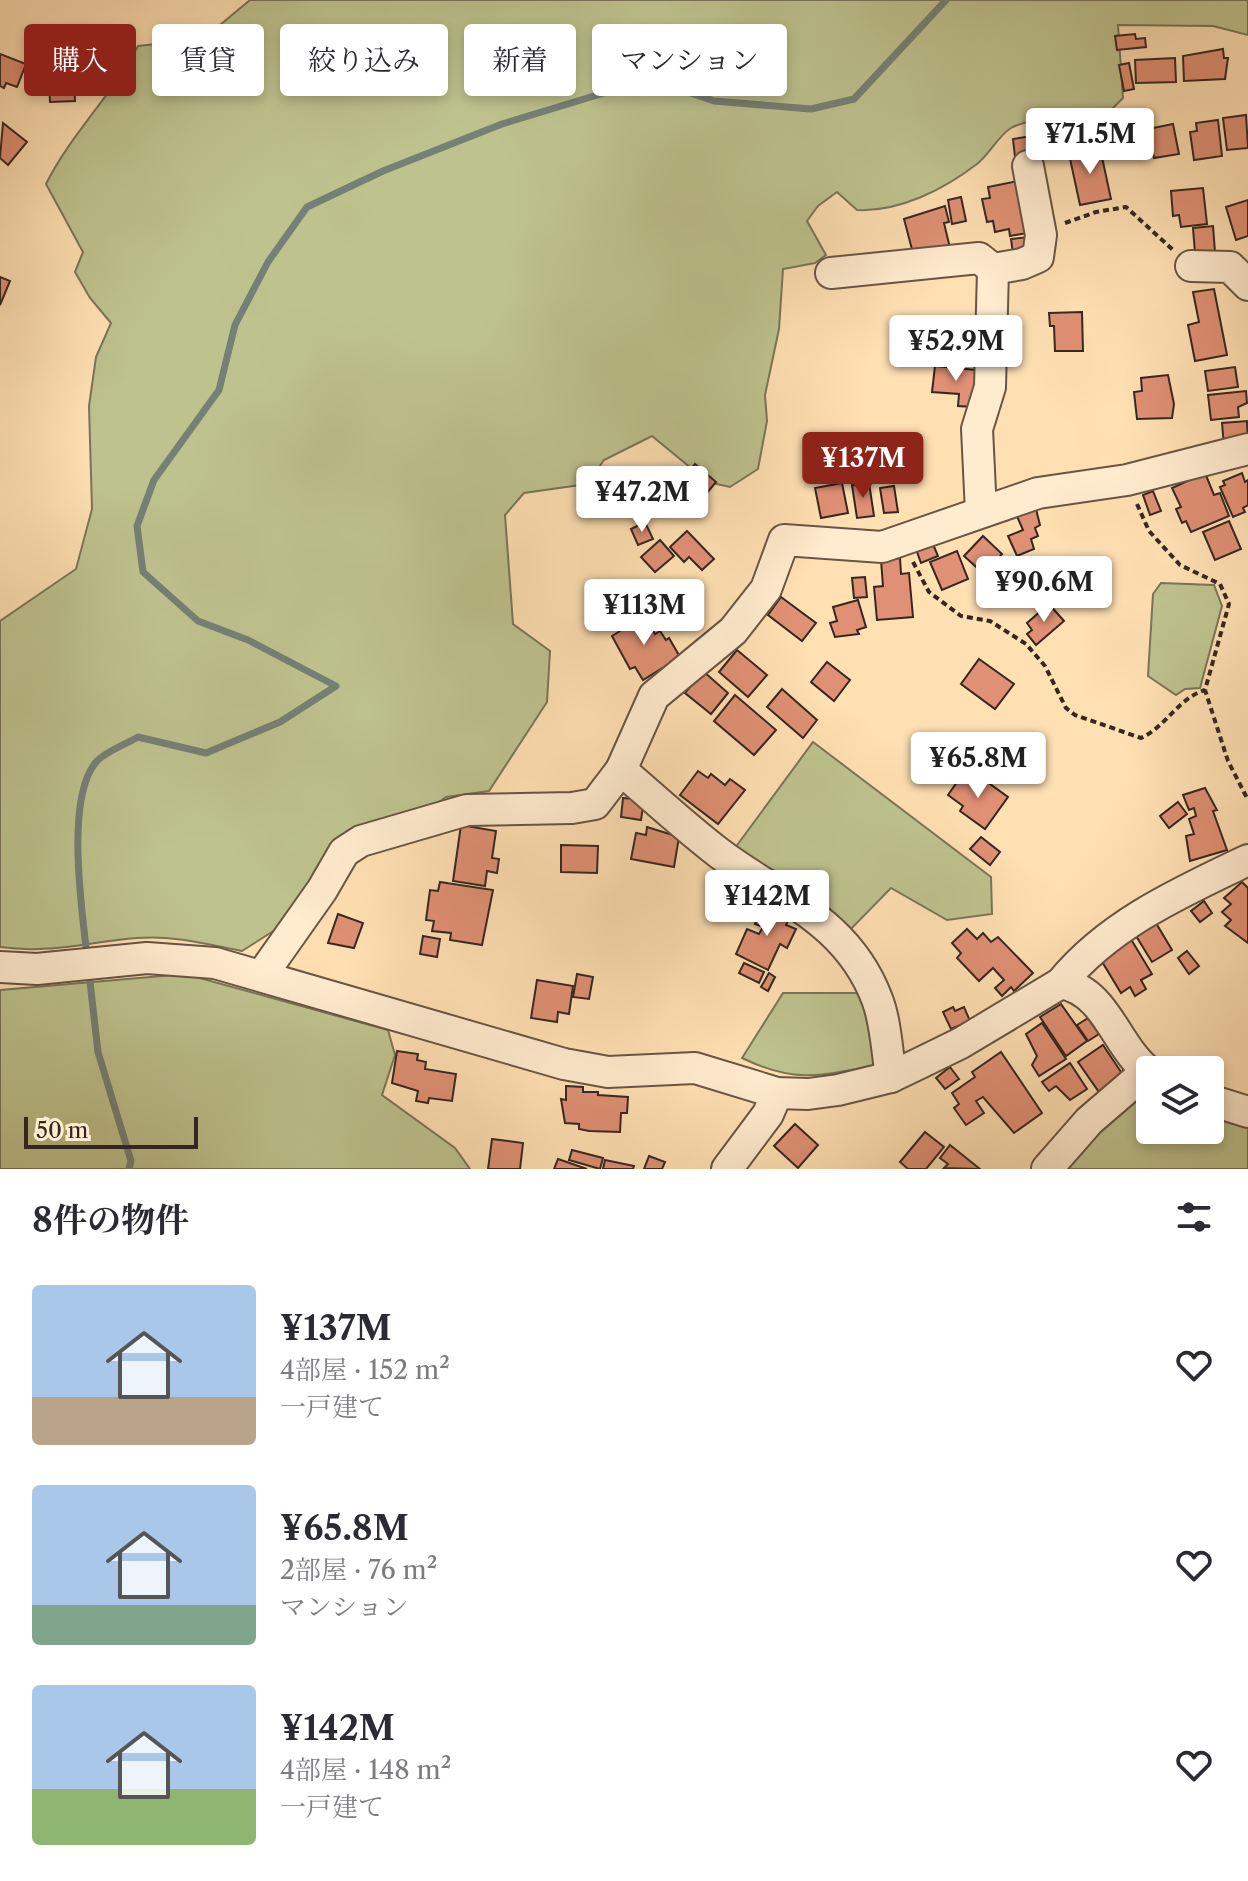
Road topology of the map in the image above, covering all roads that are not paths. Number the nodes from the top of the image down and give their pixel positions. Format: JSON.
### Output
{"nodes":[{"id":1,"x":1028,"y":166,"type":"dead end"},
{"id":2,"x":1191,"y":266,"type":"road end"},
{"id":3,"x":993,"y":269,"type":"junction"},
{"id":4,"x":831,"y":273,"type":"dead end"},
{"id":5,"x":1248,"y":285,"type":"edge"},
{"id":6,"x":1248,"y":449,"type":"edge"},
{"id":7,"x":981,"y":512,"type":"junction"},
{"id":8,"x":621,"y":770,"type":"junction"},
{"id":9,"x":1248,"y":860,"type":"edge"},
{"id":10,"x":0,"y":967,"type":"edge"},
{"id":11,"x":262,"y":975,"type":"junction"},
{"id":12,"x":1061,"y":983,"type":"junction"},
{"id":13,"x":1136,"y":1060,"type":"edge"},
{"id":14,"x":891,"y":1077,"type":"junction"},
{"id":15,"x":1136,"y":1082,"type":"edge"},
{"id":16,"x":777,"y":1093,"type":"junction"},
{"id":17,"x":1224,"y":1104,"type":"edge"},
{"id":18,"x":1248,"y":1112,"type":"edge"},
{"id":19,"x":727,"y":1169,"type":"edge"},
{"id":20,"x":1047,"y":1169,"type":"edge"}],
"edges":[{"from":1,"to":3,"type":"street"},
{"from":2,"to":5,"type":"street"},
{"from":3,"to":4,"type":"street"},
{"from":3,"to":7,"type":"street"},
{"from":6,"to":7,"type":"street"},
{"from":7,"to":8,"type":"street"},
{"from":8,"to":11,"type":"street"},
{"from":8,"to":14,"type":"street"},
{"from":9,"to":12,"type":"street"},
{"from":10,"to":11,"type":"street"},
{"from":11,"to":16,"type":"street"},
{"from":12,"to":13,"type":"street"},
{"from":12,"to":14,"type":"street"},
{"from":14,"to":16,"type":"street"},
{"from":15,"to":20,"type":"street"},
{"from":16,"to":19,"type":"street"},
{"from":17,"to":18,"type":"street"}]}
